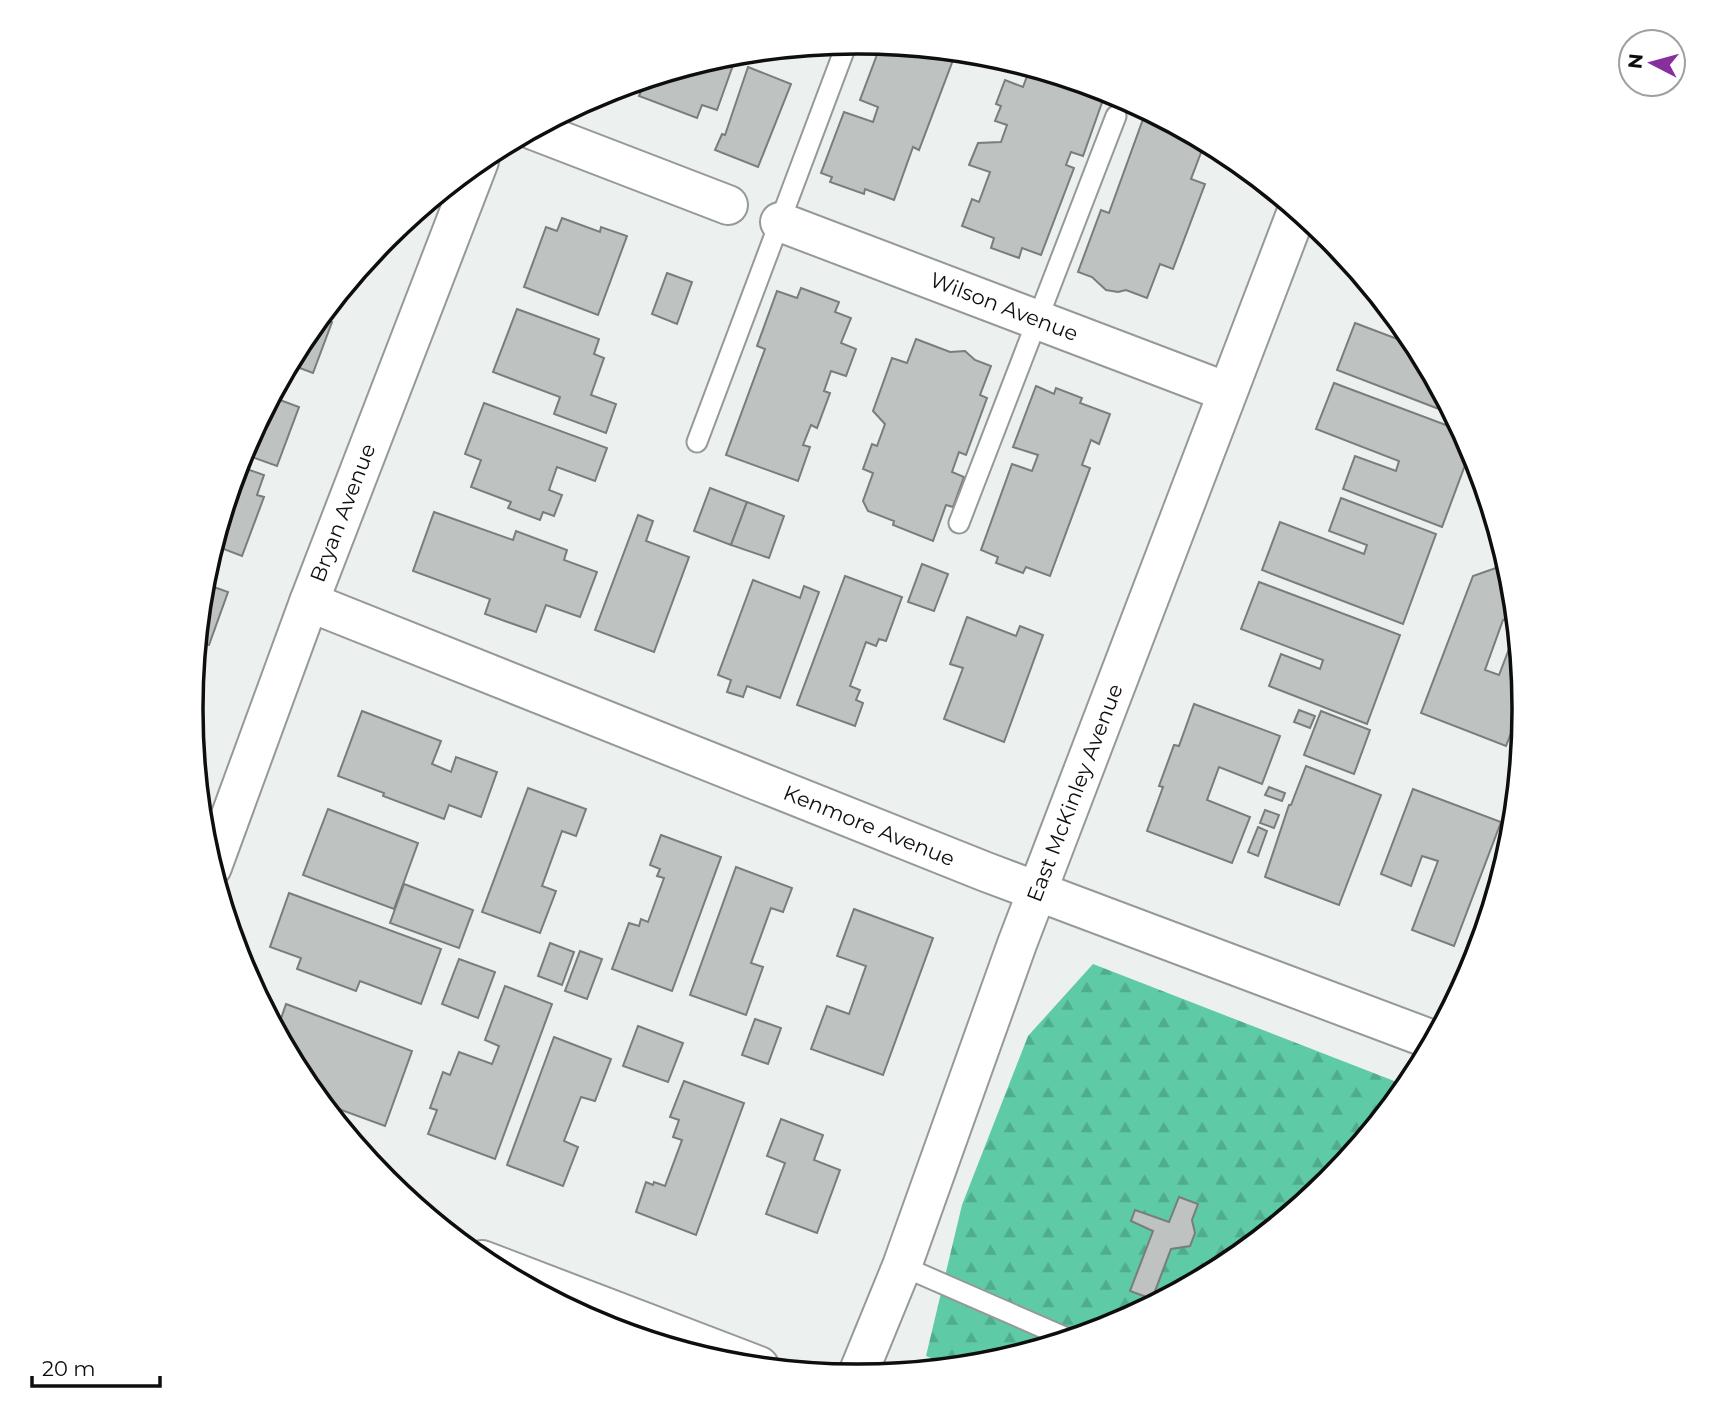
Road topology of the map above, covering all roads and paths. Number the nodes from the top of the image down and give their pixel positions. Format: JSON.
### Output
{"nodes":[{"id":1,"x":842,"y":55,"type":"edge"},
{"id":2,"x":1116,"y":116,"type":"dead end"},
{"id":3,"x":544,"y":134,"type":"edge"},
{"id":4,"x":471,"y":181,"type":"edge"},
{"id":5,"x":728,"y":205,"type":"dead end"},
{"id":6,"x":1293,"y":221,"type":"edge"},
{"id":7,"x":780,"y":222,"type":"junction"},
{"id":8,"x":1038,"y":321,"type":"junction"},
{"id":9,"x":1227,"y":392,"type":"junction"},
{"id":10,"x":697,"y":442,"type":"dead end"},
{"id":11,"x":959,"y":523,"type":"dead end"},
{"id":12,"x":309,"y":602,"type":"junction"},
{"id":13,"x":218,"y":850,"type":"edge"},
{"id":14,"x":1038,"y":891,"type":"junction"},
{"id":15,"x":1425,"y":1037,"type":"edge"},
{"id":16,"x":902,"y":1266,"type":"junction"},
{"id":17,"x":546,"y":1285,"type":"edge"},
{"id":18,"x":1055,"y":1333,"type":"edge"},
{"id":19,"x":703,"y":1345,"type":"edge"},
{"id":20,"x":862,"y":1364,"type":"edge"}],
"edges":[{"from":1,"to":7,"type":"lane"},
{"from":2,"to":8,"type":"lane"},
{"from":3,"to":5,"type":"street"},
{"from":4,"to":12,"type":"street","name":"Bryan Avenue"},
{"from":6,"to":9,"type":"street","name":"East McKinley Avenue"},
{"from":7,"to":8,"type":"street","name":"Wilson Avenue"},
{"from":7,"to":10,"type":"lane"},
{"from":8,"to":9,"type":"street","name":"Wilson Avenue"},
{"from":8,"to":11,"type":"lane"},
{"from":9,"to":14,"type":"street","name":"East McKinley Avenue"},
{"from":12,"to":13,"type":"street","name":"Bryan Avenue"},
{"from":12,"to":14,"type":"street","name":"Kenmore Avenue"},
{"from":14,"to":15,"type":"street","name":"Kenmore Avenue"},
{"from":14,"to":16,"type":"street","name":"East McKinley Avenue"},
{"from":16,"to":18,"type":"lane"},
{"from":16,"to":20,"type":"street","name":"East McKinley Avenue"},
{"from":17,"to":19,"type":"street"}]}
